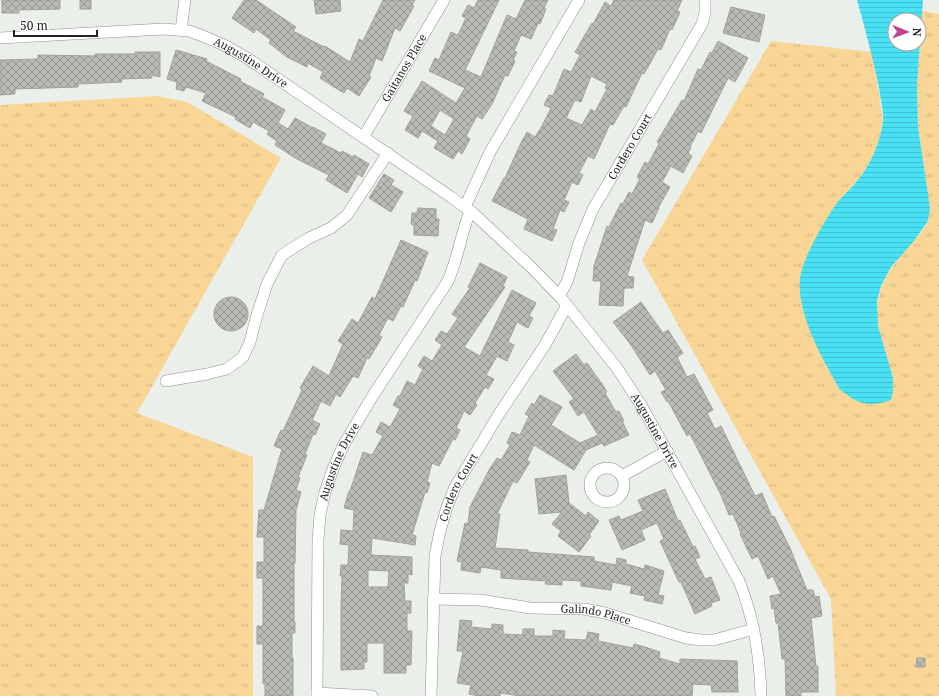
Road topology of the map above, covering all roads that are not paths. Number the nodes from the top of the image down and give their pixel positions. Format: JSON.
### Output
{"nodes":[{"id":1,"x":185,"y":0,"type":"edge"},
{"id":2,"x":444,"y":0,"type":"edge"},
{"id":3,"x":579,"y":0,"type":"edge"},
{"id":4,"x":705,"y":0,"type":"edge"},
{"id":5,"x":181,"y":30,"type":"junction"},
{"id":6,"x":0,"y":38,"type":"edge"},
{"id":7,"x":364,"y":136,"type":"junction"},
{"id":8,"x":388,"y":153,"type":"junction"},
{"id":9,"x":467,"y":209,"type":"junction"},
{"id":10,"x":559,"y":296,"type":"junction"},
{"id":11,"x":567,"y":305,"type":"junction"},
{"id":12,"x":166,"y":381,"type":"dead end"},
{"id":13,"x":667,"y":451,"type":"junction"},
{"id":14,"x":622,"y":476,"type":"dead end"},
{"id":15,"x":433,"y":599,"type":"junction"},
{"id":16,"x":754,"y":629,"type":"junction"},
{"id":17,"x":317,"y":694,"type":"edge"},
{"id":18,"x":372,"y":696,"type":"edge"},
{"id":19,"x":431,"y":696,"type":"edge"},
{"id":20,"x":761,"y":696,"type":"edge"}],
"edges":[{"from":1,"to":5,"type":"street"},
{"from":2,"to":7,"type":"street","name":"Gaitanos Place"},
{"from":3,"to":9,"type":"street","name":"Augustine Drive"},
{"from":4,"to":10,"type":"street","name":"Cordero Court"},
{"from":5,"to":6,"type":"street","name":"Augustine Drive"},
{"from":5,"to":7,"type":"street","name":"Augustine Drive"},
{"from":7,"to":8,"type":"street","name":"Augustine Drive"},
{"from":8,"to":9,"type":"street","name":"Augustine Drive"},
{"from":8,"to":12,"type":"street"},
{"from":9,"to":10,"type":"street","name":"Augustine Drive"},
{"from":9,"to":17,"type":"street","name":"Augustine Drive"},
{"from":10,"to":11,"type":"street","name":"Augustine Drive"},
{"from":11,"to":13,"type":"street","name":"Augustine Drive"},
{"from":11,"to":15,"type":"street","name":"Cordero Court"},
{"from":13,"to":14,"type":"street"},
{"from":13,"to":16,"type":"street","name":"Augustine Drive"},
{"from":15,"to":16,"type":"street","name":"Galindo Place"},
{"from":15,"to":19,"type":"street","name":"Cordero Court"},
{"from":16,"to":20,"type":"street","name":"Augustine Drive"},
{"from":17,"to":18,"type":"street"}]}
